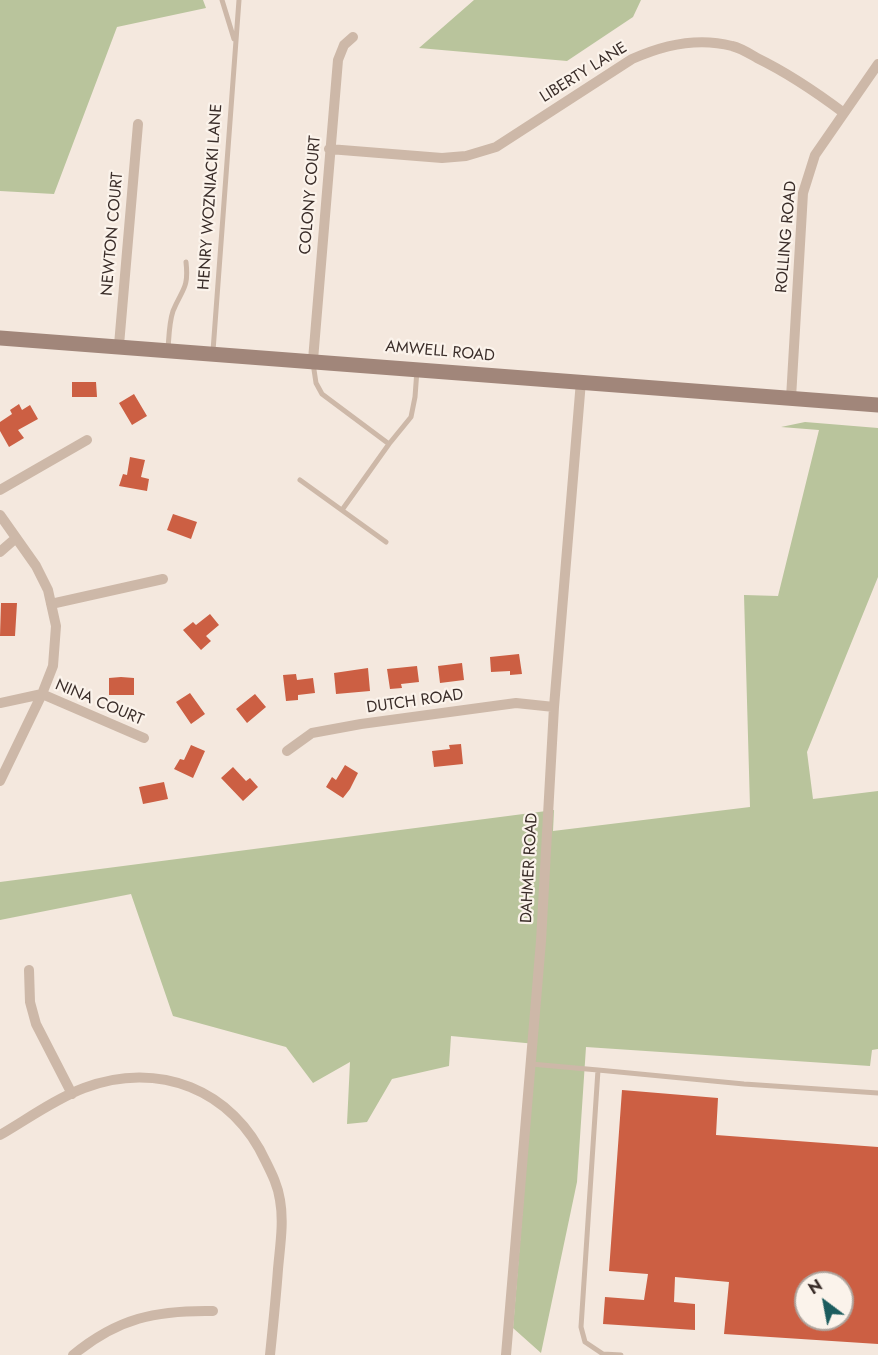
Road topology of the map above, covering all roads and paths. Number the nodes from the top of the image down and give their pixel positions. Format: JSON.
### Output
{"nodes":[{"id":1,"x":222,"y":0,"type":"edge"},
{"id":2,"x":239,"y":0,"type":"edge"},
{"id":3,"x":352,"y":37,"type":"dead end"},
{"id":4,"x":235,"y":43,"type":"junction"},
{"id":5,"x":878,"y":64,"type":"edge"},
{"id":6,"x":844,"y":112,"type":"junction"},
{"id":7,"x":138,"y":124,"type":"dead end"},
{"id":8,"x":329,"y":149,"type":"junction"},
{"id":9,"x":186,"y":262,"type":"dead end"},
{"id":10,"x":0,"y":338,"type":"edge"},
{"id":11,"x":119,"y":345,"type":"junction"},
{"id":12,"x":168,"y":349,"type":"junction"},
{"id":13,"x":213,"y":352,"type":"junction"},
{"id":14,"x":313,"y":360,"type":"junction"},
{"id":15,"x":417,"y":368,"type":"junction"},
{"id":16,"x":581,"y":381,"type":"junction"},
{"id":17,"x":791,"y":398,"type":"junction"},
{"id":18,"x":878,"y":405,"type":"edge"},
{"id":19,"x":87,"y":440,"type":"dead end"},
{"id":20,"x":389,"y":444,"type":"junction"},
{"id":21,"x":300,"y":480,"type":"dead end"},
{"id":22,"x":0,"y":490,"type":"edge"},
{"id":23,"x":342,"y":510,"type":"junction"},
{"id":24,"x":0,"y":515,"type":"edge"},
{"id":25,"x":16,"y":538,"type":"junction"},
{"id":26,"x":386,"y":542,"type":"dead end"},
{"id":27,"x":0,"y":552,"type":"edge"},
{"id":28,"x":164,"y":579,"type":"dead end"},
{"id":29,"x":51,"y":604,"type":"junction"},
{"id":30,"x":42,"y":694,"type":"junction"},
{"id":31,"x":0,"y":703,"type":"edge"},
{"id":32,"x":554,"y":707,"type":"junction"},
{"id":33,"x":144,"y":738,"type":"dead end"},
{"id":34,"x":287,"y":751,"type":"dead end"},
{"id":35,"x":0,"y":781,"type":"edge"},
{"id":36,"x":29,"y":970,"type":"dead end"},
{"id":37,"x":531,"y":1064,"type":"junction"},
{"id":38,"x":598,"y":1070,"type":"junction"},
{"id":39,"x":878,"y":1093,"type":"edge"},
{"id":40,"x":72,"y":1094,"type":"junction"},
{"id":41,"x":0,"y":1135,"type":"edge"},
{"id":42,"x":213,"y":1311,"type":"dead end"},
{"id":43,"x":73,"y":1355,"type":"edge"},
{"id":44,"x":270,"y":1355,"type":"edge"},
{"id":45,"x":506,"y":1355,"type":"edge"},
{"id":46,"x":621,"y":1355,"type":"edge"}],
"edges":[{"from":1,"to":4,"type":"lane"},
{"from":2,"to":4,"type":"lane","name":"HENRY WOZNIACKI LANE"},
{"from":3,"to":8,"type":"street","name":"COLONY COURT"},
{"from":4,"to":13,"type":"lane","name":"HENRY WOZNIACKI LANE"},
{"from":5,"to":6,"type":"street","name":"ROLLING ROAD"},
{"from":6,"to":8,"type":"street","name":"LIBERTY LANE"},
{"from":6,"to":17,"type":"street","name":"ROLLING ROAD"},
{"from":7,"to":11,"type":"street","name":"NEWTON COURT"},
{"from":8,"to":14,"type":"street","name":"COLONY COURT"},
{"from":9,"to":12,"type":"lane"},
{"from":10,"to":11,"type":"main road","name":"AMWELL ROAD"},
{"from":11,"to":12,"type":"main road","name":"AMWELL ROAD"},
{"from":12,"to":13,"type":"main road","name":"AMWELL ROAD"},
{"from":13,"to":14,"type":"main road","name":"AMWELL ROAD"},
{"from":14,"to":15,"type":"main road","name":"AMWELL ROAD"},
{"from":14,"to":20,"type":"lane"},
{"from":15,"to":16,"type":"main road","name":"AMWELL ROAD"},
{"from":15,"to":20,"type":"lane"},
{"from":16,"to":17,"type":"main road","name":"AMWELL ROAD"},
{"from":16,"to":32,"type":"street","name":"DAHMER ROAD"},
{"from":17,"to":18,"type":"main road","name":"AMWELL ROAD"},
{"from":19,"to":22,"type":"street"},
{"from":20,"to":23,"type":"lane"},
{"from":21,"to":23,"type":"lane"},
{"from":23,"to":26,"type":"lane"},
{"from":24,"to":25,"type":"street"},
{"from":25,"to":27,"type":"street"},
{"from":25,"to":29,"type":"street"},
{"from":28,"to":29,"type":"street"},
{"from":29,"to":30,"type":"street"},
{"from":30,"to":31,"type":"street"},
{"from":30,"to":33,"type":"street","name":"NINA COURT"},
{"from":30,"to":35,"type":"street"},
{"from":32,"to":34,"type":"street","name":"DUTCH ROAD"},
{"from":32,"to":37,"type":"street","name":"DAHMER ROAD"},
{"from":36,"to":40,"type":"street"},
{"from":37,"to":38,"type":"lane"},
{"from":37,"to":45,"type":"street","name":"DAHMER ROAD"},
{"from":38,"to":39,"type":"lane"},
{"from":38,"to":46,"type":"lane"},
{"from":40,"to":41,"type":"street"},
{"from":40,"to":44,"type":"street"},
{"from":42,"to":43,"type":"street"}]}
